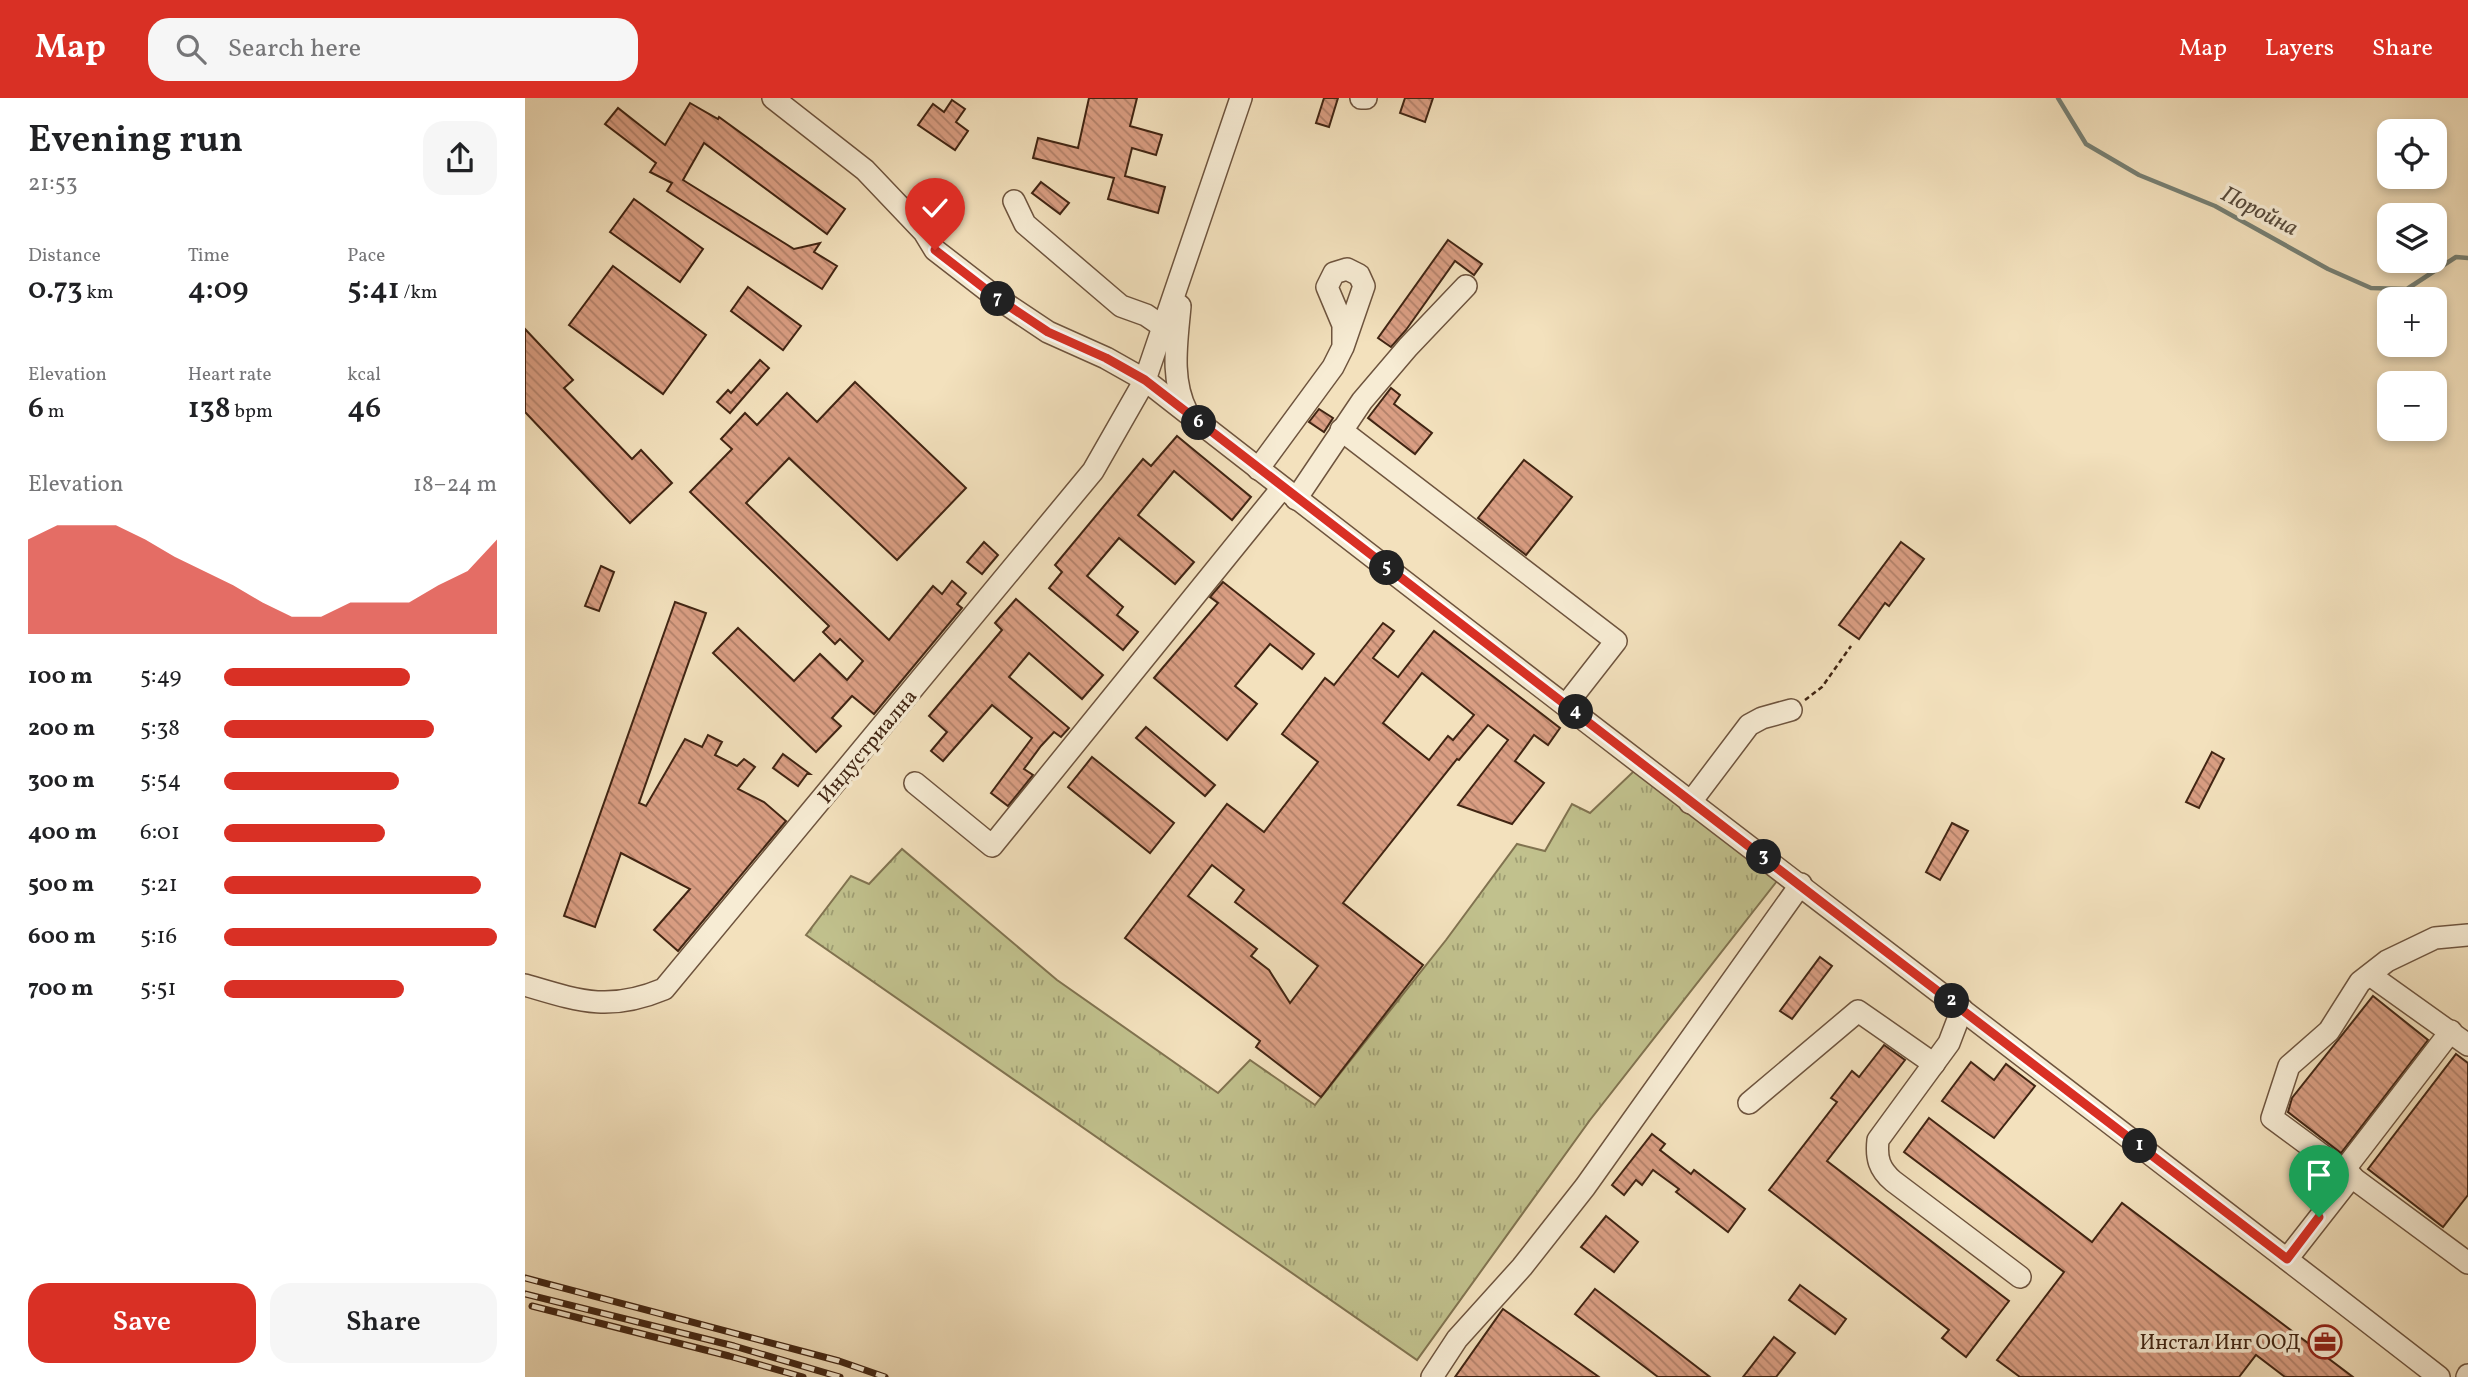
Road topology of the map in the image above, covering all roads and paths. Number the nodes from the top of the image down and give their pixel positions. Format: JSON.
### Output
{"nodes":[{"id":1,"x":773,"y":98,"type":"edge"},
{"id":2,"x":1241,"y":98,"type":"edge"},
{"id":3,"x":1014,"y":201,"type":"dead end"},
{"id":4,"x":1182,"y":277,"type":"junction"},
{"id":5,"x":1466,"y":286,"type":"dead end"},
{"id":6,"x":1165,"y":328,"type":"junction"},
{"id":7,"x":1343,"y":347,"type":"dead end"},
{"id":8,"x":1145,"y":380,"type":"junction"},
{"id":9,"x":1188,"y":414,"type":"junction"},
{"id":10,"x":1341,"y":430,"type":"junction"},
{"id":11,"x":1258,"y":469,"type":"junction"},
{"id":12,"x":1289,"y":493,"type":"junction"},
{"id":13,"x":1851,"y":646,"type":"dead end"},
{"id":14,"x":1566,"y":705,"type":"junction"},
{"id":15,"x":1791,"y":710,"type":"joint"},
{"id":16,"x":915,"y":783,"type":"dead end"},
{"id":17,"x":1690,"y":803,"type":"junction"},
{"id":18,"x":1801,"y":884,"type":"junction"},
{"id":19,"x":2468,"y":935,"type":"edge"},
{"id":20,"x":2370,"y":975,"type":"junction"},
{"id":21,"x":525,"y":985,"type":"edge"},
{"id":22,"x":1962,"y":1009,"type":"junction"},
{"id":23,"x":2451,"y":1031,"type":"junction"},
{"id":24,"x":2468,"y":1045,"type":"edge"},
{"id":25,"x":1934,"y":1064,"type":"junction"},
{"id":26,"x":1749,"y":1103,"type":"dead end"},
{"id":27,"x":2348,"y":1173,"type":"junction"},
{"id":28,"x":2287,"y":1259,"type":"junction"},
{"id":29,"x":2468,"y":1264,"type":"edge"},
{"id":30,"x":2020,"y":1277,"type":"dead end"},
{"id":31,"x":1432,"y":1377,"type":"edge"},
{"id":32,"x":2439,"y":1377,"type":"edge"}],
"edges":[{"from":1,"to":8,"type":"street"},
{"from":2,"to":4,"type":"street"},
{"from":3,"to":6,"type":"street"},
{"from":4,"to":6,"type":"street","name":"Индустриална"},
{"from":4,"to":9,"type":"street"},
{"from":5,"to":10,"type":"street"},
{"from":6,"to":8,"type":"street","name":"Индустриална"},
{"from":7,"to":11,"type":"street"},
{"from":8,"to":9,"type":"street"},
{"from":8,"to":21,"type":"street","name":"Индустриална"},
{"from":9,"to":11,"type":"street"},
{"from":10,"to":12,"type":"street"},
{"from":10,"to":14,"type":"street"},
{"from":11,"to":12,"type":"street"},
{"from":12,"to":14,"type":"street"},
{"from":12,"to":16,"type":"street"},
{"from":13,"to":15,"type":"path"},
{"from":14,"to":17,"type":"street"},
{"from":15,"to":17,"type":"street"},
{"from":17,"to":18,"type":"street"},
{"from":18,"to":22,"type":"street"},
{"from":18,"to":31,"type":"street"},
{"from":19,"to":20,"type":"street"},
{"from":20,"to":23,"type":"street"},
{"from":20,"to":27,"type":"street"},
{"from":22,"to":25,"type":"street"},
{"from":22,"to":28,"type":"street"},
{"from":23,"to":24,"type":"street"},
{"from":23,"to":27,"type":"street"},
{"from":25,"to":26,"type":"street"},
{"from":25,"to":30,"type":"street"},
{"from":27,"to":28,"type":"street"},
{"from":27,"to":29,"type":"street"},
{"from":28,"to":32,"type":"street"}]}
